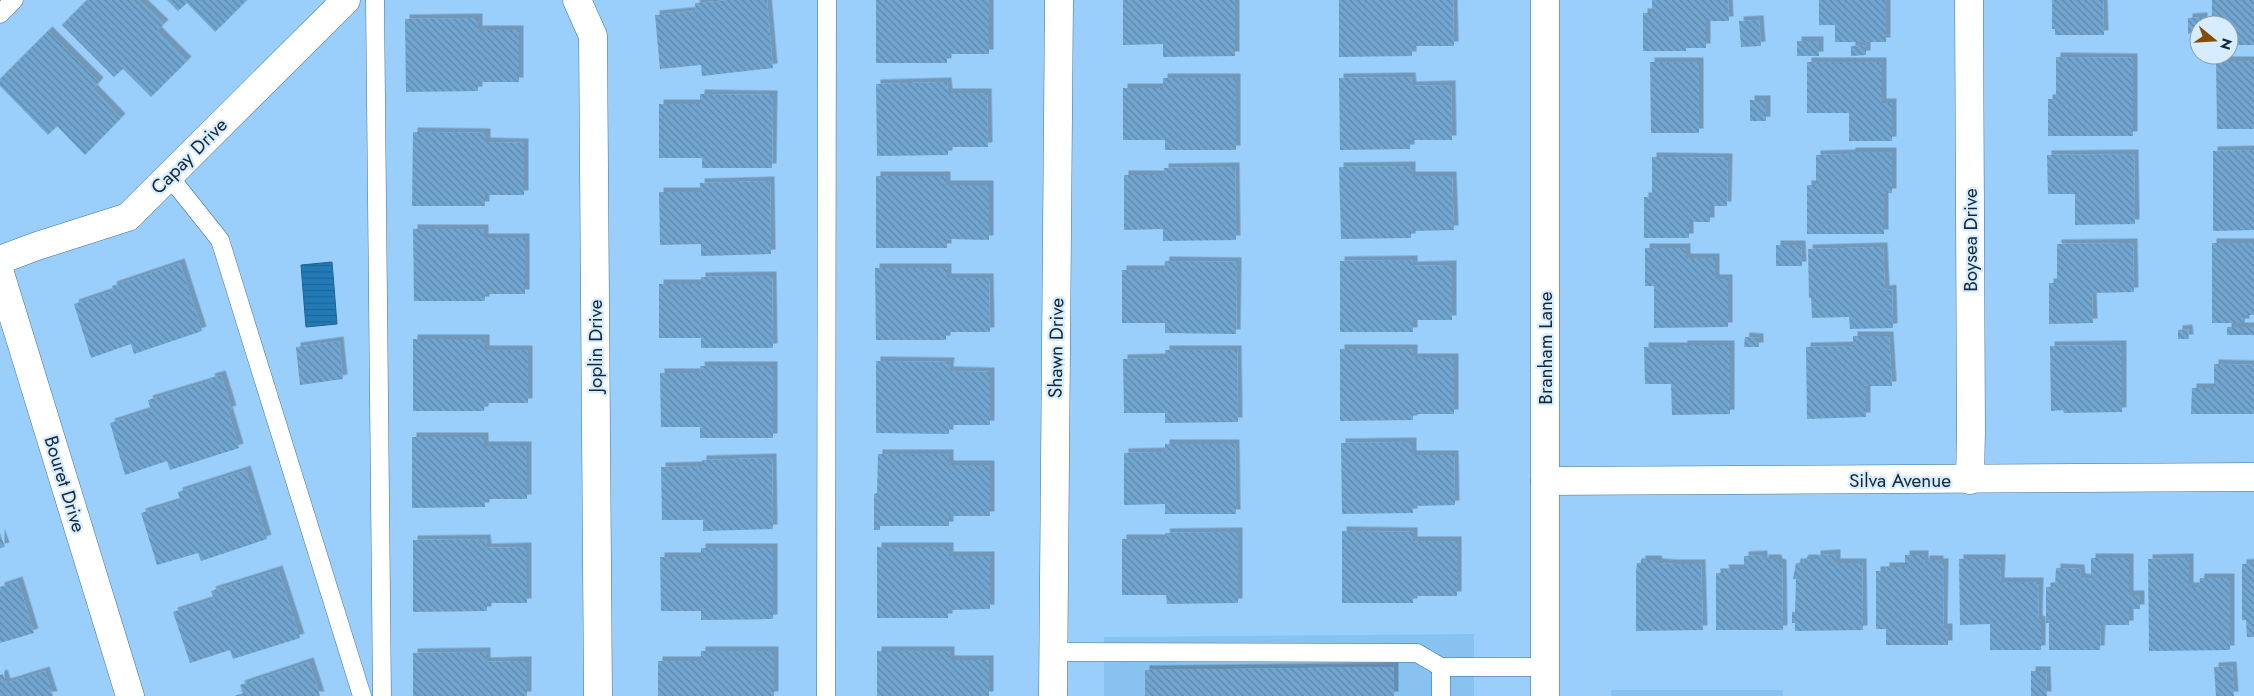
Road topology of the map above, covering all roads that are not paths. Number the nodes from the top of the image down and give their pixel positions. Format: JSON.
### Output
{"nodes":[{"id":1,"x":14,"y":0,"type":"edge"},
{"id":2,"x":346,"y":0,"type":"edge"},
{"id":3,"x":375,"y":0,"type":"edge"},
{"id":4,"x":577,"y":0,"type":"edge"},
{"id":5,"x":827,"y":0,"type":"edge"},
{"id":6,"x":1059,"y":0,"type":"edge"},
{"id":7,"x":1545,"y":0,"type":"edge"},
{"id":8,"x":1969,"y":0,"type":"edge"},
{"id":9,"x":0,"y":14,"type":"edge"},
{"id":10,"x":169,"y":176,"type":"junction"},
{"id":11,"x":0,"y":260,"type":"edge"},
{"id":12,"x":0,"y":273,"type":"edge"},
{"id":13,"x":2254,"y":477,"type":"edge"},
{"id":14,"x":1970,"y":480,"type":"junction"},
{"id":15,"x":1545,"y":481,"type":"junction"},
{"id":16,"x":1052,"y":652,"type":"junction"},
{"id":17,"x":1441,"y":667,"type":"junction"},
{"id":18,"x":1545,"y":667,"type":"junction"},
{"id":19,"x":130,"y":696,"type":"edge"},
{"id":20,"x":362,"y":696,"type":"edge"},
{"id":21,"x":382,"y":696,"type":"edge"},
{"id":22,"x":598,"y":696,"type":"edge"},
{"id":23,"x":826,"y":696,"type":"edge"},
{"id":24,"x":1054,"y":696,"type":"edge"},
{"id":25,"x":1441,"y":696,"type":"edge"},
{"id":26,"x":1545,"y":696,"type":"edge"}],
"edges":[{"from":1,"to":9,"type":"lane"},
{"from":2,"to":10,"type":"street","name":"Capay Drive"},
{"from":3,"to":21,"type":"lane"},
{"from":4,"to":22,"type":"street","name":"Joplin Drive"},
{"from":5,"to":23,"type":"lane"},
{"from":6,"to":16,"type":"street","name":"Shawn Drive"},
{"from":7,"to":15,"type":"street","name":"Branham Lane"},
{"from":8,"to":14,"type":"street","name":"Boysea Drive"},
{"from":10,"to":11,"type":"street","name":"Capay Drive"},
{"from":10,"to":20,"type":"lane"},
{"from":12,"to":19,"type":"street","name":"Bouret Drive"},
{"from":13,"to":14,"type":"street","name":"Silva Avenue"},
{"from":14,"to":15,"type":"street","name":"Silva Avenue"},
{"from":15,"to":18,"type":"street","name":"Branham Lane"},
{"from":16,"to":17,"type":"lane"},
{"from":16,"to":24,"type":"street","name":"Shawn Drive"},
{"from":17,"to":18,"type":"lane"},
{"from":17,"to":25,"type":"lane"},
{"from":18,"to":26,"type":"street","name":"Branham Lane"}]}
